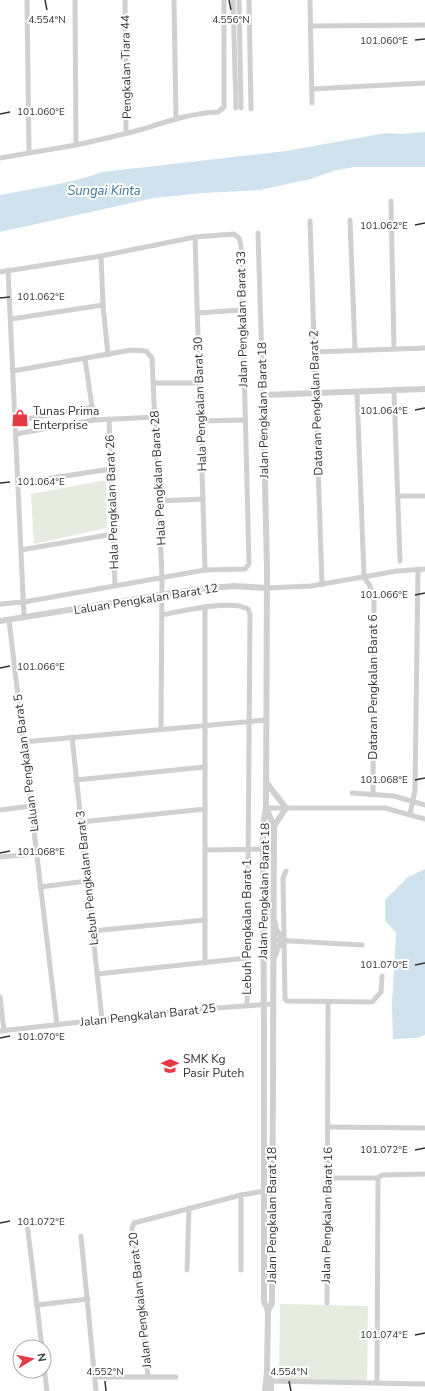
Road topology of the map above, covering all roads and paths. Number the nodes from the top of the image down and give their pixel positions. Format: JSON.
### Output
{"nodes":[{"id":1,"x":27,"y":0,"type":"edge"},
{"id":2,"x":75,"y":0,"type":"edge"},
{"id":3,"x":125,"y":0,"type":"edge"},
{"id":4,"x":174,"y":0,"type":"edge"},
{"id":5,"x":224,"y":0,"type":"edge"},
{"id":6,"x":233,"y":0,"type":"edge"},
{"id":7,"x":239,"y":0,"type":"edge"},
{"id":8,"x":249,"y":0,"type":"edge"},
{"id":9,"x":310,"y":0,"type":"edge"},
{"id":10,"x":425,"y":25,"type":"edge"},
{"id":11,"x":311,"y":26,"type":"junction"},
{"id":12,"x":237,"y":47,"type":"junction"},
{"id":13,"x":250,"y":47,"type":"junction"},
{"id":14,"x":425,"y":83,"type":"edge"},
{"id":15,"x":312,"y":89,"type":"junction"},
{"id":16,"x":312,"y":103,"type":"dead end"},
{"id":17,"x":238,"y":108,"type":"dead end"},
{"id":18,"x":251,"y":109,"type":"dead end"},
{"id":19,"x":176,"y":119,"type":"junction"},
{"id":20,"x":126,"y":133,"type":"junction"},
{"id":21,"x":76,"y":144,"type":"junction"},
{"id":22,"x":30,"y":153,"type":"junction"},
{"id":23,"x":0,"y":158,"type":"edge"},
{"id":24,"x":391,"y":201,"type":"dead end"},
{"id":25,"x":350,"y":220,"type":"dead end"},
{"id":26,"x":310,"y":221,"type":"dead end"},
{"id":27,"x":258,"y":233,"type":"dead end"},
{"id":28,"x":195,"y":237,"type":"junction"},
{"id":29,"x":101,"y":256,"type":"junction"},
{"id":30,"x":8,"y":270,"type":"junction"},
{"id":31,"x":0,"y":272,"type":"edge"},
{"id":32,"x":102,"y":305,"type":"junction"},
{"id":33,"x":241,"y":310,"type":"junction"},
{"id":34,"x":198,"y":313,"type":"junction"},
{"id":35,"x":11,"y":319,"type":"junction"},
{"id":36,"x":425,"y":348,"type":"edge"},
{"id":37,"x":394,"y":349,"type":"junction"},
{"id":38,"x":355,"y":350,"type":"junction"},
{"id":39,"x":314,"y":352,"type":"junction"},
{"id":40,"x":108,"y":355,"type":"junction"},
{"id":41,"x":85,"y":359,"type":"junction"},
{"id":42,"x":13,"y":371,"type":"junction"},
{"id":43,"x":154,"y":383,"type":"junction"},
{"id":44,"x":199,"y":383,"type":"junction"},
{"id":45,"x":425,"y":389,"type":"edge"},
{"id":46,"x":394,"y":391,"type":"junction"},
{"id":47,"x":357,"y":392,"type":"junction"},
{"id":48,"x":316,"y":393,"type":"junction"},
{"id":49,"x":263,"y":394,"type":"junction"},
{"id":50,"x":92,"y":407,"type":"junction"},
{"id":51,"x":155,"y":417,"type":"junction"},
{"id":52,"x":109,"y":419,"type":"junction"},
{"id":53,"x":15,"y":420,"type":"junction"},
{"id":54,"x":94,"y":420,"type":"junction"},
{"id":55,"x":245,"y":420,"type":"junction"},
{"id":56,"x":200,"y":421,"type":"junction"},
{"id":57,"x":16,"y":434,"type":"junction"},
{"id":58,"x":111,"y":469,"type":"junction"},
{"id":59,"x":18,"y":483,"type":"junction"},
{"id":60,"x":398,"y":496,"type":"junction"},
{"id":61,"x":425,"y":496,"type":"edge"},
{"id":62,"x":203,"y":499,"type":"junction"},
{"id":63,"x":159,"y":501,"type":"junction"},
{"id":64,"x":113,"y":534,"type":"junction"},
{"id":65,"x":21,"y":550,"type":"junction"},
{"id":66,"x":400,"y":561,"type":"dead end"},
{"id":67,"x":418,"y":569,"type":"junction"},
{"id":68,"x":425,"y":569,"type":"edge"},
{"id":69,"x":205,"y":570,"type":"junction"},
{"id":70,"x":364,"y":577,"type":"junction"},
{"id":71,"x":162,"y":578,"type":"junction"},
{"id":72,"x":115,"y":585,"type":"junction"},
{"id":73,"x":322,"y":585,"type":"junction"},
{"id":74,"x":266,"y":588,"type":"junction"},
{"id":75,"x":162,"y":595,"type":"junction"},
{"id":76,"x":24,"y":602,"type":"junction"},
{"id":77,"x":0,"y":604,"type":"edge"},
{"id":78,"x":205,"y":607,"type":"junction"},
{"id":79,"x":162,"y":615,"type":"junction"},
{"id":80,"x":24,"y":618,"type":"junction"},
{"id":81,"x":9,"y":620,"type":"junction"},
{"id":82,"x":0,"y":621,"type":"edge"},
{"id":83,"x":266,"y":720,"type":"junction"},
{"id":84,"x":249,"y":722,"type":"junction"},
{"id":85,"x":205,"y":726,"type":"junction"},
{"id":86,"x":161,"y":729,"type":"junction"},
{"id":87,"x":72,"y":737,"type":"junction"},
{"id":88,"x":23,"y":742,"type":"junction"},
{"id":89,"x":205,"y":767,"type":"junction"},
{"id":90,"x":76,"y":780,"type":"junction"},
{"id":91,"x":266,"y":782,"type":"junction"},
{"id":92,"x":352,"y":793,"type":"dead end"},
{"id":93,"x":373,"y":793,"type":"junction"},
{"id":94,"x":413,"y":801,"type":"junction"},
{"id":95,"x":425,"y":804,"type":"edge"},
{"id":96,"x":31,"y":806,"type":"junction"},
{"id":97,"x":266,"y":808,"type":"junction"},
{"id":98,"x":286,"y":808,"type":"junction"},
{"id":99,"x":205,"y":809,"type":"junction"},
{"id":100,"x":0,"y":810,"type":"edge"},
{"id":101,"x":410,"y":814,"type":"junction"},
{"id":102,"x":425,"y":819,"type":"edge"},
{"id":103,"x":81,"y":822,"type":"junction"},
{"id":104,"x":274,"y":826,"type":"junction"},
{"id":105,"x":248,"y":849,"type":"junction"},
{"id":106,"x":262,"y":849,"type":"junction"},
{"id":107,"x":274,"y":849,"type":"junction"},
{"id":108,"x":205,"y":850,"type":"junction"},
{"id":109,"x":36,"y":854,"type":"junction"},
{"id":110,"x":0,"y":857,"type":"edge"},
{"id":111,"x":286,"y":871,"type":"dead end"},
{"id":112,"x":87,"y":881,"type":"junction"},
{"id":113,"x":40,"y":887,"type":"junction"},
{"id":114,"x":273,"y":912,"type":"junction"},
{"id":115,"x":263,"y":918,"type":"junction"},
{"id":116,"x":205,"y":920,"type":"junction"},
{"id":117,"x":92,"y":931,"type":"junction"},
{"id":118,"x":273,"y":940,"type":"junction"},
{"id":119,"x":283,"y":940,"type":"junction"},
{"id":120,"x":362,"y":945,"type":"dead end"},
{"id":121,"x":247,"y":958,"type":"junction"},
{"id":122,"x":263,"y":961,"type":"junction"},
{"id":123,"x":206,"y":963,"type":"junction"},
{"id":124,"x":272,"y":969,"type":"junction"},
{"id":125,"x":97,"y":974,"type":"junction"},
{"id":126,"x":382,"y":976,"type":"dead end"},
{"id":127,"x":0,"y":997,"type":"edge"},
{"id":128,"x":328,"y":1002,"type":"junction"},
{"id":129,"x":264,"y":1004,"type":"junction"},
{"id":130,"x":272,"y":1004,"type":"junction"},
{"id":131,"x":247,"y":1005,"type":"junction"},
{"id":132,"x":102,"y":1020,"type":"junction"},
{"id":133,"x":57,"y":1025,"type":"junction"},
{"id":134,"x":2,"y":1031,"type":"edge"},
{"id":135,"x":328,"y":1127,"type":"junction"},
{"id":136,"x":425,"y":1128,"type":"edge"},
{"id":137,"x":425,"y":1174,"type":"edge"},
{"id":138,"x":379,"y":1177,"type":"junction"},
{"id":139,"x":328,"y":1178,"type":"junction"},
{"id":140,"x":264,"y":1190,"type":"junction"},
{"id":141,"x":272,"y":1190,"type":"junction"},
{"id":142,"x":242,"y":1195,"type":"junction"},
{"id":143,"x":189,"y":1208,"type":"junction"},
{"id":144,"x":27,"y":1223,"type":"dead end"},
{"id":145,"x":81,"y":1236,"type":"dead end"},
{"id":146,"x":187,"y":1270,"type":"dead end"},
{"id":147,"x":241,"y":1270,"type":"dead end"},
{"id":148,"x":88,"y":1300,"type":"junction"},
{"id":149,"x":327,"y":1302,"type":"dead end"},
{"id":150,"x":37,"y":1305,"type":"junction"},
{"id":151,"x":268,"y":1311,"type":"junction"},
{"id":152,"x":41,"y":1339,"type":"edge"},
{"id":153,"x":148,"y":1376,"type":"junction"},
{"id":154,"x":95,"y":1377,"type":"junction"},
{"id":155,"x":176,"y":1377,"type":"dead end"},
{"id":156,"x":46,"y":1379,"type":"edge"},
{"id":157,"x":268,"y":1381,"type":"junction"},
{"id":158,"x":377,"y":1382,"type":"junction"},
{"id":159,"x":425,"y":1384,"type":"edge"},
{"id":160,"x":47,"y":1391,"type":"edge"},
{"id":161,"x":96,"y":1391,"type":"edge"},
{"id":162,"x":265,"y":1391,"type":"edge"},
{"id":163,"x":271,"y":1391,"type":"edge"}],
"edges":[{"from":1,"to":22,"type":"street"},
{"from":2,"to":21,"type":"street"},
{"from":3,"to":20,"type":"street","name":"Pengkalan Tiara 44"},
{"from":4,"to":19,"type":"street"},
{"from":5,"to":19,"type":"street"},
{"from":6,"to":12,"type":"street"},
{"from":7,"to":12,"type":"street"},
{"from":8,"to":13,"type":"street"},
{"from":9,"to":11,"type":"street"},
{"from":10,"to":11,"type":"street"},
{"from":11,"to":15,"type":"street"},
{"from":12,"to":13,"type":"street"},
{"from":12,"to":17,"type":"street"},
{"from":13,"to":18,"type":"street"},
{"from":14,"to":15,"type":"street"},
{"from":15,"to":16,"type":"street"},
{"from":19,"to":20,"type":"street"},
{"from":20,"to":21,"type":"street"},
{"from":21,"to":22,"type":"street"},
{"from":22,"to":23,"type":"street"},
{"from":24,"to":37,"type":"street"},
{"from":25,"to":38,"type":"street"},
{"from":26,"to":39,"type":"street","name":"Dataran Pengkalan Barat 2"},
{"from":27,"to":49,"type":"street","name":"Jalan Pengkalan Barat 18"},
{"from":28,"to":29,"type":"street","name":"Jalan Pengkalan Barat 33"},
{"from":28,"to":33,"type":"street","name":"Jalan Pengkalan Barat 33"},
{"from":28,"to":34,"type":"street","name":"Hala Pengkalan Barat 30"},
{"from":29,"to":30,"type":"street","name":"Jalan Pengkalan Barat 33"},
{"from":29,"to":32,"type":"street"},
{"from":30,"to":31,"type":"street","name":"Jalan Pengkalan Barat 33"},
{"from":30,"to":35,"type":"street"},
{"from":32,"to":35,"type":"street"},
{"from":32,"to":40,"type":"street"},
{"from":33,"to":34,"type":"street"},
{"from":33,"to":55,"type":"street","name":"Jalan Pengkalan Barat 33"},
{"from":34,"to":44,"type":"street","name":"Hala Pengkalan Barat 30"},
{"from":35,"to":42,"type":"street"},
{"from":36,"to":37,"type":"street"},
{"from":37,"to":38,"type":"street"},
{"from":38,"to":39,"type":"street"},
{"from":39,"to":48,"type":"street","name":"Dataran Pengkalan Barat 2"},
{"from":40,"to":41,"type":"street"},
{"from":40,"to":43,"type":"street","name":"Hala Pengkalan Barat 28"},
{"from":41,"to":42,"type":"street"},
{"from":41,"to":50,"type":"street"},
{"from":42,"to":53,"type":"street"},
{"from":43,"to":44,"type":"street"},
{"from":43,"to":51,"type":"street","name":"Hala Pengkalan Barat 28"},
{"from":44,"to":56,"type":"street","name":"Hala Pengkalan Barat 30"},
{"from":45,"to":46,"type":"street"},
{"from":46,"to":47,"type":"street"},
{"from":46,"to":60,"type":"street"},
{"from":47,"to":48,"type":"street"},
{"from":47,"to":70,"type":"street","name":"Dataran Pengkalan Barat 6"},
{"from":48,"to":49,"type":"street"},
{"from":48,"to":73,"type":"street","name":"Dataran Pengkalan Barat 2"},
{"from":49,"to":74,"type":"street","name":"Jalan Pengkalan Barat 18"},
{"from":50,"to":53,"type":"street"},
{"from":50,"to":54,"type":"street"},
{"from":51,"to":52,"type":"street"},
{"from":51,"to":63,"type":"street","name":"Hala Pengkalan Barat 28"},
{"from":52,"to":54,"type":"street"},
{"from":52,"to":58,"type":"street","name":"Hala Pengkalan Barat 26"},
{"from":53,"to":57,"type":"street"},
{"from":54,"to":57,"type":"street"},
{"from":55,"to":56,"type":"street"},
{"from":55,"to":69,"type":"street","name":"Jalan Pengkalan Barat 33"},
{"from":56,"to":62,"type":"street","name":"Hala Pengkalan Barat 30"},
{"from":57,"to":59,"type":"street"},
{"from":58,"to":59,"type":"street"},
{"from":58,"to":64,"type":"street","name":"Hala Pengkalan Barat 26"},
{"from":59,"to":65,"type":"street"},
{"from":60,"to":61,"type":"street"},
{"from":60,"to":66,"type":"street"},
{"from":62,"to":63,"type":"street"},
{"from":62,"to":69,"type":"street","name":"Hala Pengkalan Barat 30"},
{"from":63,"to":71,"type":"street","name":"Hala Pengkalan Barat 28"},
{"from":64,"to":65,"type":"street"},
{"from":64,"to":72,"type":"street","name":"Hala Pengkalan Barat 26"},
{"from":65,"to":76,"type":"street"},
{"from":67,"to":68,"type":"street","name":"Laluan Pengkalan Barat 12"},
{"from":67,"to":70,"type":"street","name":"Laluan Pengkalan Barat 12"},
{"from":67,"to":94,"type":"street"},
{"from":69,"to":71,"type":"street"},
{"from":70,"to":73,"type":"street","name":"Laluan Pengkalan Barat 12"},
{"from":70,"to":93,"type":"street","name":"Dataran Pengkalan Barat 6"},
{"from":71,"to":72,"type":"street"},
{"from":71,"to":75,"type":"street","name":"Hala Pengkalan Barat 28"},
{"from":72,"to":76,"type":"street"},
{"from":73,"to":74,"type":"street","name":"Laluan Pengkalan Barat 12"},
{"from":74,"to":75,"type":"street","name":"Laluan Pengkalan Barat 12"},
{"from":74,"to":83,"type":"street","name":"Jalan Pengkalan Barat 18"},
{"from":75,"to":79,"type":"street","name":"Hala Pengkalan Barat 28"},
{"from":75,"to":80,"type":"street","name":"Laluan Pengkalan Barat 12"},
{"from":76,"to":77,"type":"street"},
{"from":76,"to":80,"type":"street"},
{"from":78,"to":79,"type":"street"},
{"from":78,"to":84,"type":"street","name":"Lebuh Pengkalan Barat 1"},
{"from":78,"to":85,"type":"street"},
{"from":79,"to":86,"type":"street","name":"Hala Pengkalan Barat 28"},
{"from":80,"to":81,"type":"street","name":"Laluan Pengkalan Barat 12"},
{"from":81,"to":82,"type":"street","name":"Laluan Pengkalan Barat 12"},
{"from":81,"to":88,"type":"street","name":"Laluan Pengkalan Barat 5"},
{"from":83,"to":84,"type":"street"},
{"from":83,"to":91,"type":"street","name":"Jalan Pengkalan Barat 18"},
{"from":84,"to":85,"type":"street"},
{"from":84,"to":105,"type":"street","name":"Lebuh Pengkalan Barat 1"},
{"from":85,"to":86,"type":"street"},
{"from":85,"to":89,"type":"street"},
{"from":86,"to":87,"type":"street"},
{"from":87,"to":88,"type":"street"},
{"from":87,"to":90,"type":"street","name":"Lebuh Pengkalan Barat 3"},
{"from":88,"to":96,"type":"street","name":"Laluan Pengkalan Barat 5"},
{"from":89,"to":90,"type":"street"},
{"from":89,"to":99,"type":"street"},
{"from":90,"to":103,"type":"street","name":"Lebuh Pengkalan Barat 3"},
{"from":91,"to":97,"type":"street","name":"Jalan Pengkalan Barat 18"},
{"from":91,"to":98,"type":"street"},
{"from":92,"to":93,"type":"street"},
{"from":93,"to":94,"type":"street"},
{"from":94,"to":95,"type":"street"},
{"from":94,"to":101,"type":"street"},
{"from":96,"to":100,"type":"street"},
{"from":96,"to":109,"type":"street","name":"Laluan Pengkalan Barat 5"},
{"from":97,"to":98,"type":"street"},
{"from":97,"to":104,"type":"street","name":"Jalan Pengkalan Barat 18"},
{"from":97,"to":106,"type":"street","name":"Jalan Pengkalan Barat 18"},
{"from":98,"to":101,"type":"street"},
{"from":98,"to":104,"type":"street"},
{"from":99,"to":103,"type":"street"},
{"from":99,"to":108,"type":"street"},
{"from":101,"to":102,"type":"street"},
{"from":103,"to":112,"type":"street","name":"Lebuh Pengkalan Barat 3"},
{"from":104,"to":107,"type":"street","name":"Jalan Pengkalan Barat 18"},
{"from":105,"to":106,"type":"street","name":"Lebuh Pengkalan Barat 1"},
{"from":105,"to":108,"type":"street","name":"Lebuh Pengkalan Barat 1"},
{"from":105,"to":121,"type":"street","name":"Lebuh Pengkalan Barat 1"},
{"from":106,"to":107,"type":"street","name":"Lebuh Pengkalan Barat 1"},
{"from":106,"to":115,"type":"street","name":"Jalan Pengkalan Barat 18"},
{"from":107,"to":114,"type":"street","name":"Jalan Pengkalan Barat 18"},
{"from":108,"to":116,"type":"street"},
{"from":109,"to":110,"type":"street"},
{"from":109,"to":113,"type":"street","name":"Laluan Pengkalan Barat 5"},
{"from":111,"to":119,"type":"street"},
{"from":112,"to":113,"type":"street"},
{"from":112,"to":117,"type":"street","name":"Lebuh Pengkalan Barat 3"},
{"from":113,"to":133,"type":"street","name":"Laluan Pengkalan Barat 5"},
{"from":114,"to":118,"type":"street","name":"Jalan Pengkalan Barat 18"},
{"from":114,"to":119,"type":"street"},
{"from":115,"to":118,"type":"street"},
{"from":115,"to":122,"type":"street","name":"Jalan Pengkalan Barat 18"},
{"from":116,"to":117,"type":"street"},
{"from":116,"to":123,"type":"street"},
{"from":117,"to":125,"type":"street","name":"Lebuh Pengkalan Barat 3"},
{"from":118,"to":119,"type":"street"},
{"from":118,"to":122,"type":"street"},
{"from":118,"to":124,"type":"street","name":"Jalan Pengkalan Barat 18"},
{"from":119,"to":120,"type":"street"},
{"from":119,"to":124,"type":"street"},
{"from":119,"to":128,"type":"street"},
{"from":121,"to":123,"type":"street"},
{"from":121,"to":131,"type":"street","name":"Lebuh Pengkalan Barat 1"},
{"from":122,"to":129,"type":"street","name":"Jalan Pengkalan Barat 18"},
{"from":123,"to":125,"type":"street"},
{"from":124,"to":130,"type":"street","name":"Jalan Pengkalan Barat 18"},
{"from":125,"to":132,"type":"street","name":"Lebuh Pengkalan Barat 3"},
{"from":126,"to":128,"type":"street"},
{"from":127,"to":134,"type":"street"},
{"from":128,"to":135,"type":"street","name":"Jalan Pengkalan Barat 16"},
{"from":129,"to":130,"type":"street","name":"Jalan Pengkalan Barat 25"},
{"from":129,"to":131,"type":"street","name":"Jalan Pengkalan Barat 25"},
{"from":129,"to":140,"type":"street","name":"Jalan Pengkalan Barat 18"},
{"from":130,"to":141,"type":"street","name":"Jalan Pengkalan Barat 18"},
{"from":131,"to":132,"type":"street","name":"Jalan Pengkalan Barat 25"},
{"from":132,"to":133,"type":"street","name":"Jalan Pengkalan Barat 25"},
{"from":133,"to":134,"type":"street","name":"Jalan Pengkalan Barat 25"},
{"from":135,"to":136,"type":"street"},
{"from":135,"to":139,"type":"street","name":"Jalan Pengkalan Barat 16"},
{"from":137,"to":138,"type":"street"},
{"from":138,"to":139,"type":"street"},
{"from":138,"to":158,"type":"street"},
{"from":139,"to":149,"type":"street","name":"Jalan Pengkalan Barat 16"},
{"from":140,"to":141,"type":"street"},
{"from":140,"to":142,"type":"street"},
{"from":140,"to":151,"type":"street","name":"Jalan Pengkalan Barat 18"},
{"from":141,"to":151,"type":"street","name":"Jalan Pengkalan Barat 18"},
{"from":142,"to":143,"type":"street"},
{"from":142,"to":147,"type":"street"},
{"from":143,"to":146,"type":"street"},
{"from":143,"to":153,"type":"street","name":"Jalan Pengkalan Barat 20"},
{"from":144,"to":150,"type":"street"},
{"from":145,"to":148,"type":"street"},
{"from":148,"to":150,"type":"street"},
{"from":148,"to":154,"type":"street"},
{"from":150,"to":152,"type":"street"},
{"from":151,"to":157,"type":"street","name":"Jalan Pengkalan Barat 18"},
{"from":153,"to":154,"type":"street"},
{"from":153,"to":155,"type":"street"},
{"from":154,"to":161,"type":"street"},
{"from":156,"to":160,"type":"street"},
{"from":157,"to":158,"type":"street"},
{"from":157,"to":162,"type":"street","name":"Jalan Pengkalan Barat 18"},
{"from":157,"to":163,"type":"street","name":"Jalan Pengkalan Barat 18"},
{"from":158,"to":159,"type":"street"}]}
